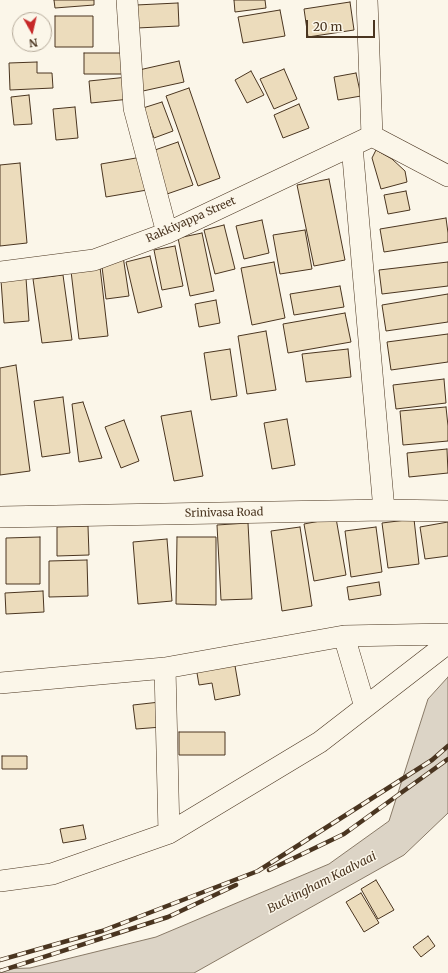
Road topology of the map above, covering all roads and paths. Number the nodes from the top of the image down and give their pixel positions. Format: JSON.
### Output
{"nodes":[{"id":1,"x":127,"y":0,"type":"edge"},
{"id":2,"x":367,"y":0,"type":"edge"},
{"id":3,"x":372,"y":136,"type":"junction"},
{"id":4,"x":352,"y":146,"type":"junction"},
{"id":5,"x":448,"y":176,"type":"edge"},
{"id":6,"x":167,"y":233,"type":"junction"},
{"id":7,"x":0,"y":272,"type":"edge"},
{"id":8,"x":384,"y":510,"type":"junction"},
{"id":9,"x":448,"y":511,"type":"edge"},
{"id":10,"x":0,"y":517,"type":"edge"},
{"id":11,"x":448,"y":634,"type":"edge"},
{"id":12,"x":344,"y":636,"type":"junction"},
{"id":13,"x":448,"y":643,"type":"edge"},
{"id":14,"x":165,"y":668,"type":"junction"},
{"id":15,"x":0,"y":683,"type":"edge"},
{"id":16,"x":365,"y":707,"type":"junction"},
{"id":17,"x":169,"y":833,"type":"junction"},
{"id":18,"x":0,"y":881,"type":"edge"}],
"edges":[{"from":1,"to":6,"type":"street"},
{"from":2,"to":3,"type":"street"},
{"from":3,"to":4,"type":"street","name":"Rakkiyappa Street"},
{"from":3,"to":5,"type":"street"},
{"from":4,"to":6,"type":"street","name":"Rakkiyappa Street"},
{"from":4,"to":8,"type":"street"},
{"from":6,"to":7,"type":"street","name":"Rakkiyappa Street"},
{"from":8,"to":9,"type":"street","name":"Srinivasa Road"},
{"from":8,"to":10,"type":"street","name":"Srinivasa Road"},
{"from":11,"to":12,"type":"street"},
{"from":12,"to":14,"type":"street"},
{"from":12,"to":16,"type":"street"},
{"from":13,"to":16,"type":"street"},
{"from":14,"to":15,"type":"street"},
{"from":14,"to":17,"type":"street"},
{"from":16,"to":17,"type":"street"},
{"from":17,"to":18,"type":"street"}]}
